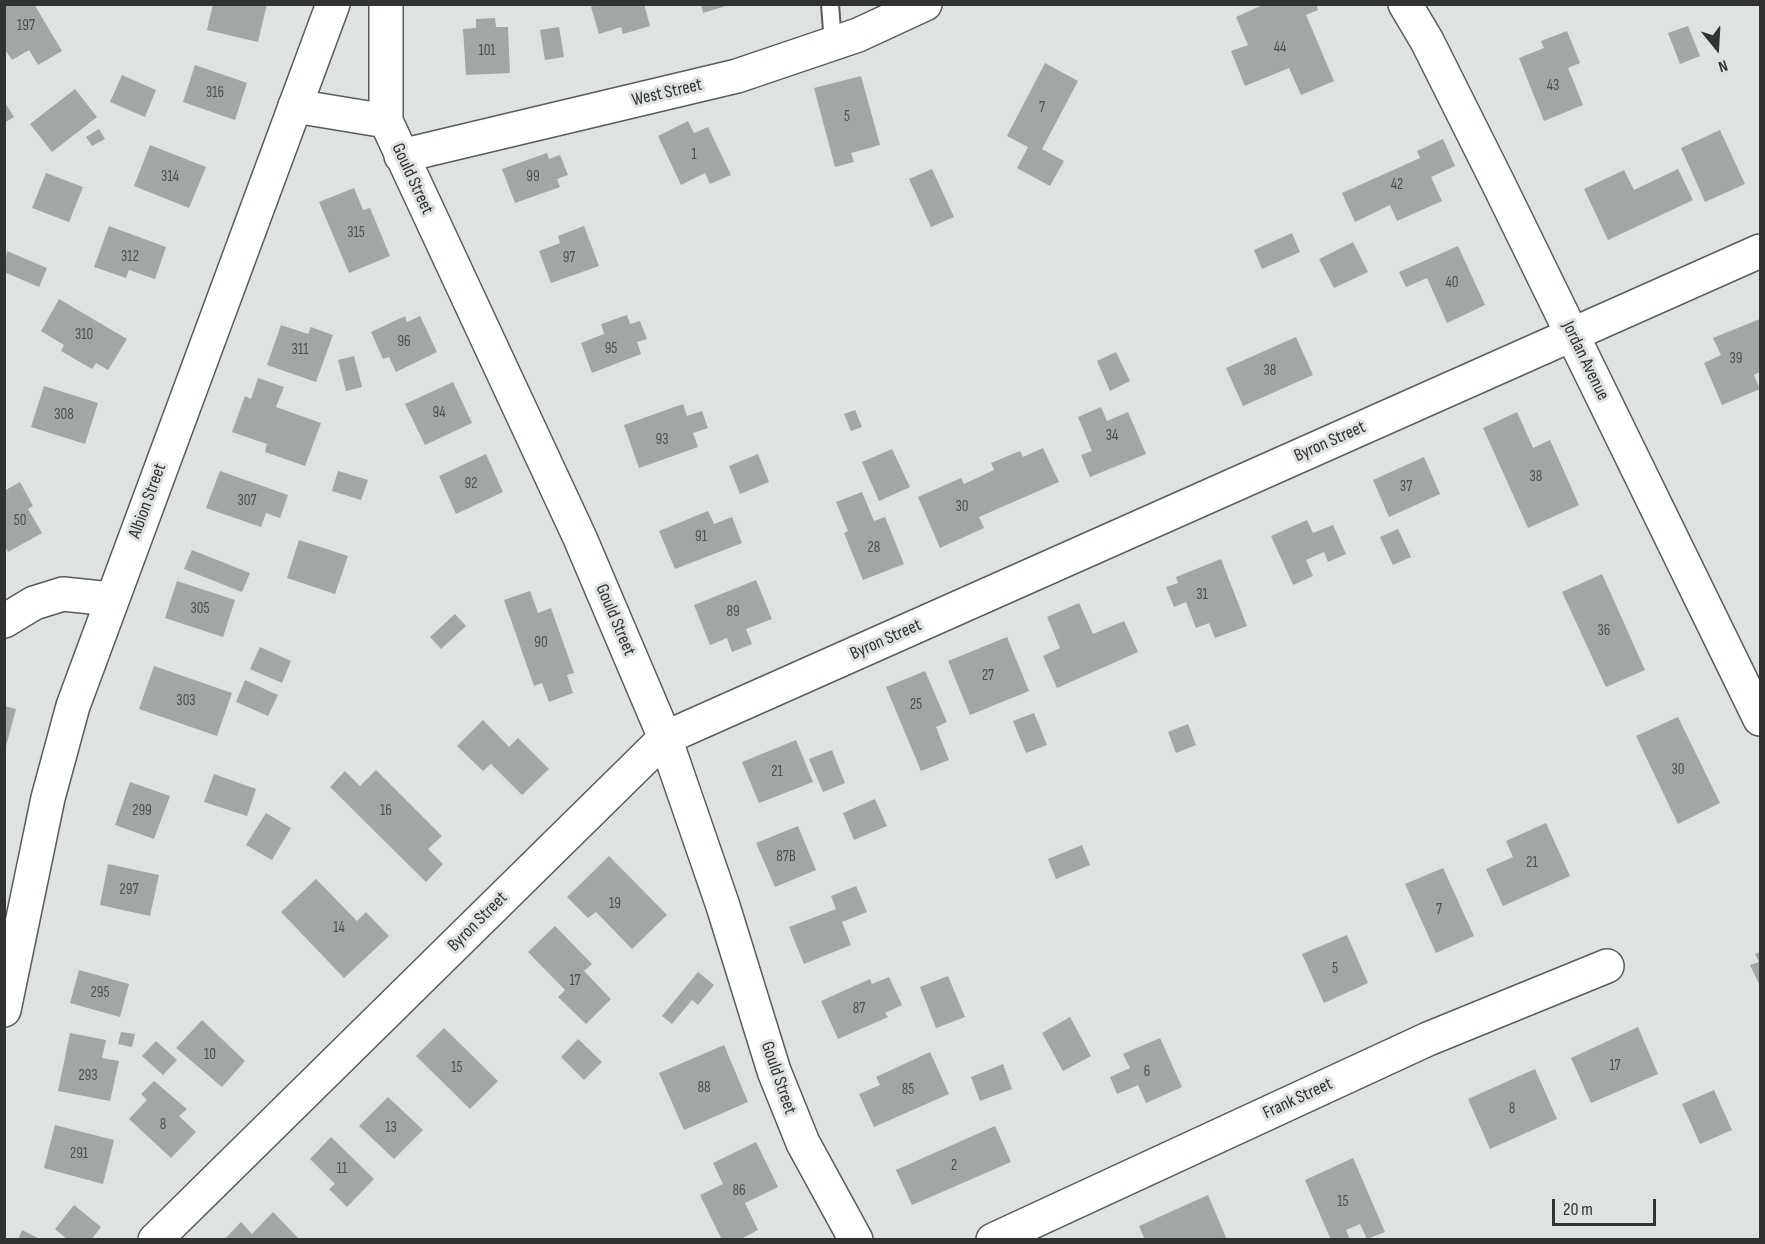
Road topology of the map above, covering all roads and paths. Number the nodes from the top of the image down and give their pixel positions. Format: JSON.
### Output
{"nodes":[{"id":1,"x":333,"y":4,"type":"edge"},
{"id":2,"x":386,"y":4,"type":"edge"},
{"id":3,"x":830,"y":4,"type":"edge"},
{"id":4,"x":925,"y":4,"type":"edge"},
{"id":5,"x":1405,"y":4,"type":"edge"},
{"id":6,"x":833,"y":44,"type":"junction"},
{"id":7,"x":295,"y":106,"type":"junction"},
{"id":8,"x":386,"y":121,"type":"junction"},
{"id":9,"x":401,"y":156,"type":"junction"},
{"id":10,"x":1761,"y":251,"type":"edge"},
{"id":11,"x":1572,"y":334,"type":"junction"},
{"id":12,"x":111,"y":599,"type":"junction"},
{"id":13,"x":4,"y":621,"type":"edge"},
{"id":14,"x":1761,"y":719,"type":"edge"},
{"id":15,"x":665,"y":738,"type":"junction"},
{"id":16,"x":1607,"y":966,"type":"dead end"},
{"id":17,"x":4,"y":1010,"type":"edge"},
{"id":18,"x":155,"y":1239,"type":"edge"},
{"id":19,"x":856,"y":1239,"type":"edge"},
{"id":20,"x":993,"y":1239,"type":"edge"}],
"edges":[{"from":1,"to":7,"type":"street","name":"Albion Street"},
{"from":2,"to":8,"type":"street","name":"Gould Street"},
{"from":3,"to":6,"type":"lane"},
{"from":4,"to":6,"type":"street","name":"West Street"},
{"from":5,"to":11,"type":"street","name":"Jordan Avenue"},
{"from":6,"to":9,"type":"street","name":"West Street"},
{"from":7,"to":8,"type":"street"},
{"from":7,"to":12,"type":"street","name":"Albion Street"},
{"from":8,"to":9,"type":"street","name":"Gould Street"},
{"from":9,"to":15,"type":"street","name":"Gould Street"},
{"from":10,"to":11,"type":"street","name":"Byron Street"},
{"from":11,"to":14,"type":"street","name":"Jordan Avenue"},
{"from":11,"to":15,"type":"street","name":"Byron Street"},
{"from":12,"to":13,"type":"street"},
{"from":12,"to":17,"type":"street","name":"Albion Street"},
{"from":15,"to":18,"type":"street","name":"Byron Street"},
{"from":15,"to":19,"type":"street","name":"Gould Street"},
{"from":16,"to":20,"type":"street","name":"Frank Street"}]}
